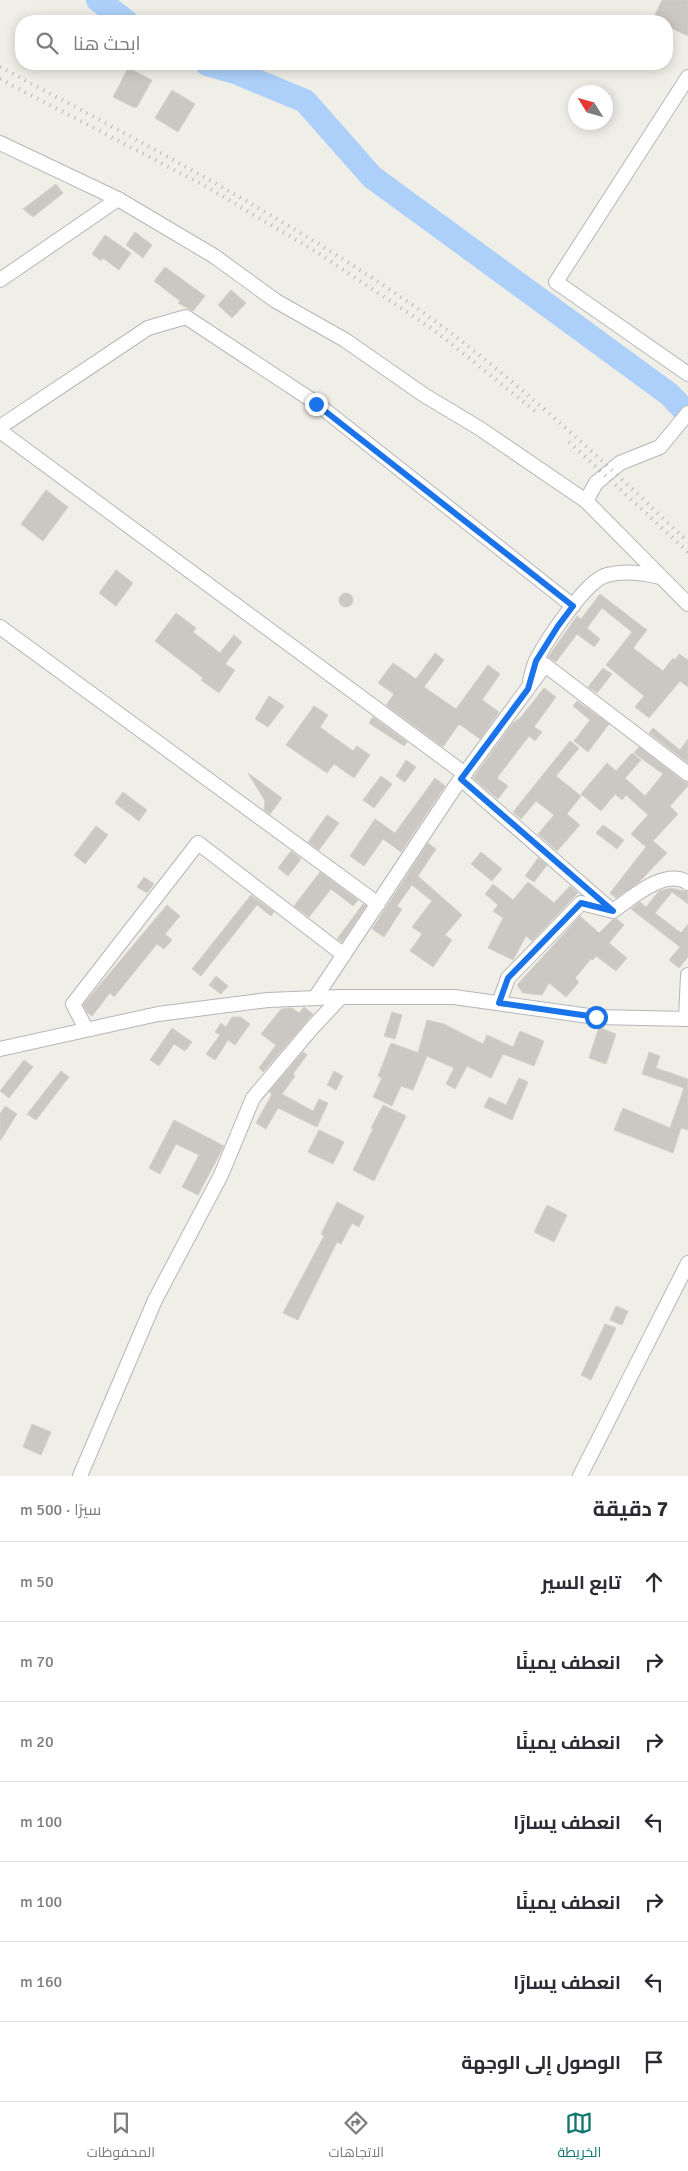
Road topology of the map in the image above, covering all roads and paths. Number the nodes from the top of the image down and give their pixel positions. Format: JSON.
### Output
{"nodes":[{"id":1,"x":688,"y":78,"type":"edge"},
{"id":2,"x":0,"y":143,"type":"edge"},
{"id":3,"x":118,"y":199,"type":"junction"},
{"id":4,"x":0,"y":280,"type":"edge"},
{"id":5,"x":688,"y":374,"type":"edge"},
{"id":6,"x":684,"y":418,"type":"edge"},
{"id":7,"x":0,"y":426,"type":"edge"},
{"id":8,"x":0,"y":431,"type":"edge"},
{"id":9,"x":586,"y":502,"type":"junction"},
{"id":10,"x":662,"y":578,"type":"junction"},
{"id":11,"x":688,"y":604,"type":"edge"},
{"id":12,"x":573,"y":606,"type":"junction"},
{"id":13,"x":0,"y":627,"type":"edge"},
{"id":14,"x":528,"y":689,"type":"junction"},
{"id":15,"x":688,"y":774,"type":"edge"},
{"id":16,"x":463,"y":776,"type":"junction"},
{"id":17,"x":688,"y":884,"type":"edge"},
{"id":18,"x":378,"y":904,"type":"junction"},
{"id":19,"x":613,"y":911,"type":"junction"},
{"id":20,"x":344,"y":955,"type":"junction"},
{"id":21,"x":688,"y":975,"type":"edge"},
{"id":22,"x":341,"y":997,"type":"junction"},
{"id":23,"x":315,"y":998,"type":"junction"},
{"id":24,"x":499,"y":1003,"type":"junction"},
{"id":25,"x":687,"y":1019,"type":"edge"},
{"id":26,"x":86,"y":1029,"type":"junction"},
{"id":27,"x":0,"y":1048,"type":"edge"},
{"id":28,"x":688,"y":1263,"type":"edge"},
{"id":29,"x":80,"y":1476,"type":"edge"},
{"id":30,"x":580,"y":1476,"type":"edge"}],
"edges":[{"from":1,"to":5,"type":"street"},
{"from":2,"to":3,"type":"street"},
{"from":3,"to":4,"type":"street"},
{"from":3,"to":9,"type":"street"},
{"from":6,"to":9,"type":"street"},
{"from":7,"to":12,"type":"street"},
{"from":8,"to":16,"type":"street"},
{"from":9,"to":10,"type":"street"},
{"from":10,"to":11,"type":"street"},
{"from":10,"to":12,"type":"street"},
{"from":12,"to":14,"type":"street"},
{"from":13,"to":18,"type":"street"},
{"from":14,"to":15,"type":"street"},
{"from":14,"to":16,"type":"street"},
{"from":16,"to":18,"type":"street"},
{"from":16,"to":19,"type":"street"},
{"from":17,"to":19,"type":"street"},
{"from":18,"to":20,"type":"street"},
{"from":19,"to":24,"type":"street"},
{"from":20,"to":23,"type":"street"},
{"from":20,"to":26,"type":"street"},
{"from":21,"to":25,"type":"street"},
{"from":22,"to":23,"type":"street"},
{"from":22,"to":24,"type":"street"},
{"from":22,"to":29,"type":"street"},
{"from":23,"to":26,"type":"street"},
{"from":24,"to":25,"type":"street"},
{"from":26,"to":27,"type":"street"},
{"from":28,"to":30,"type":"street"}]}
